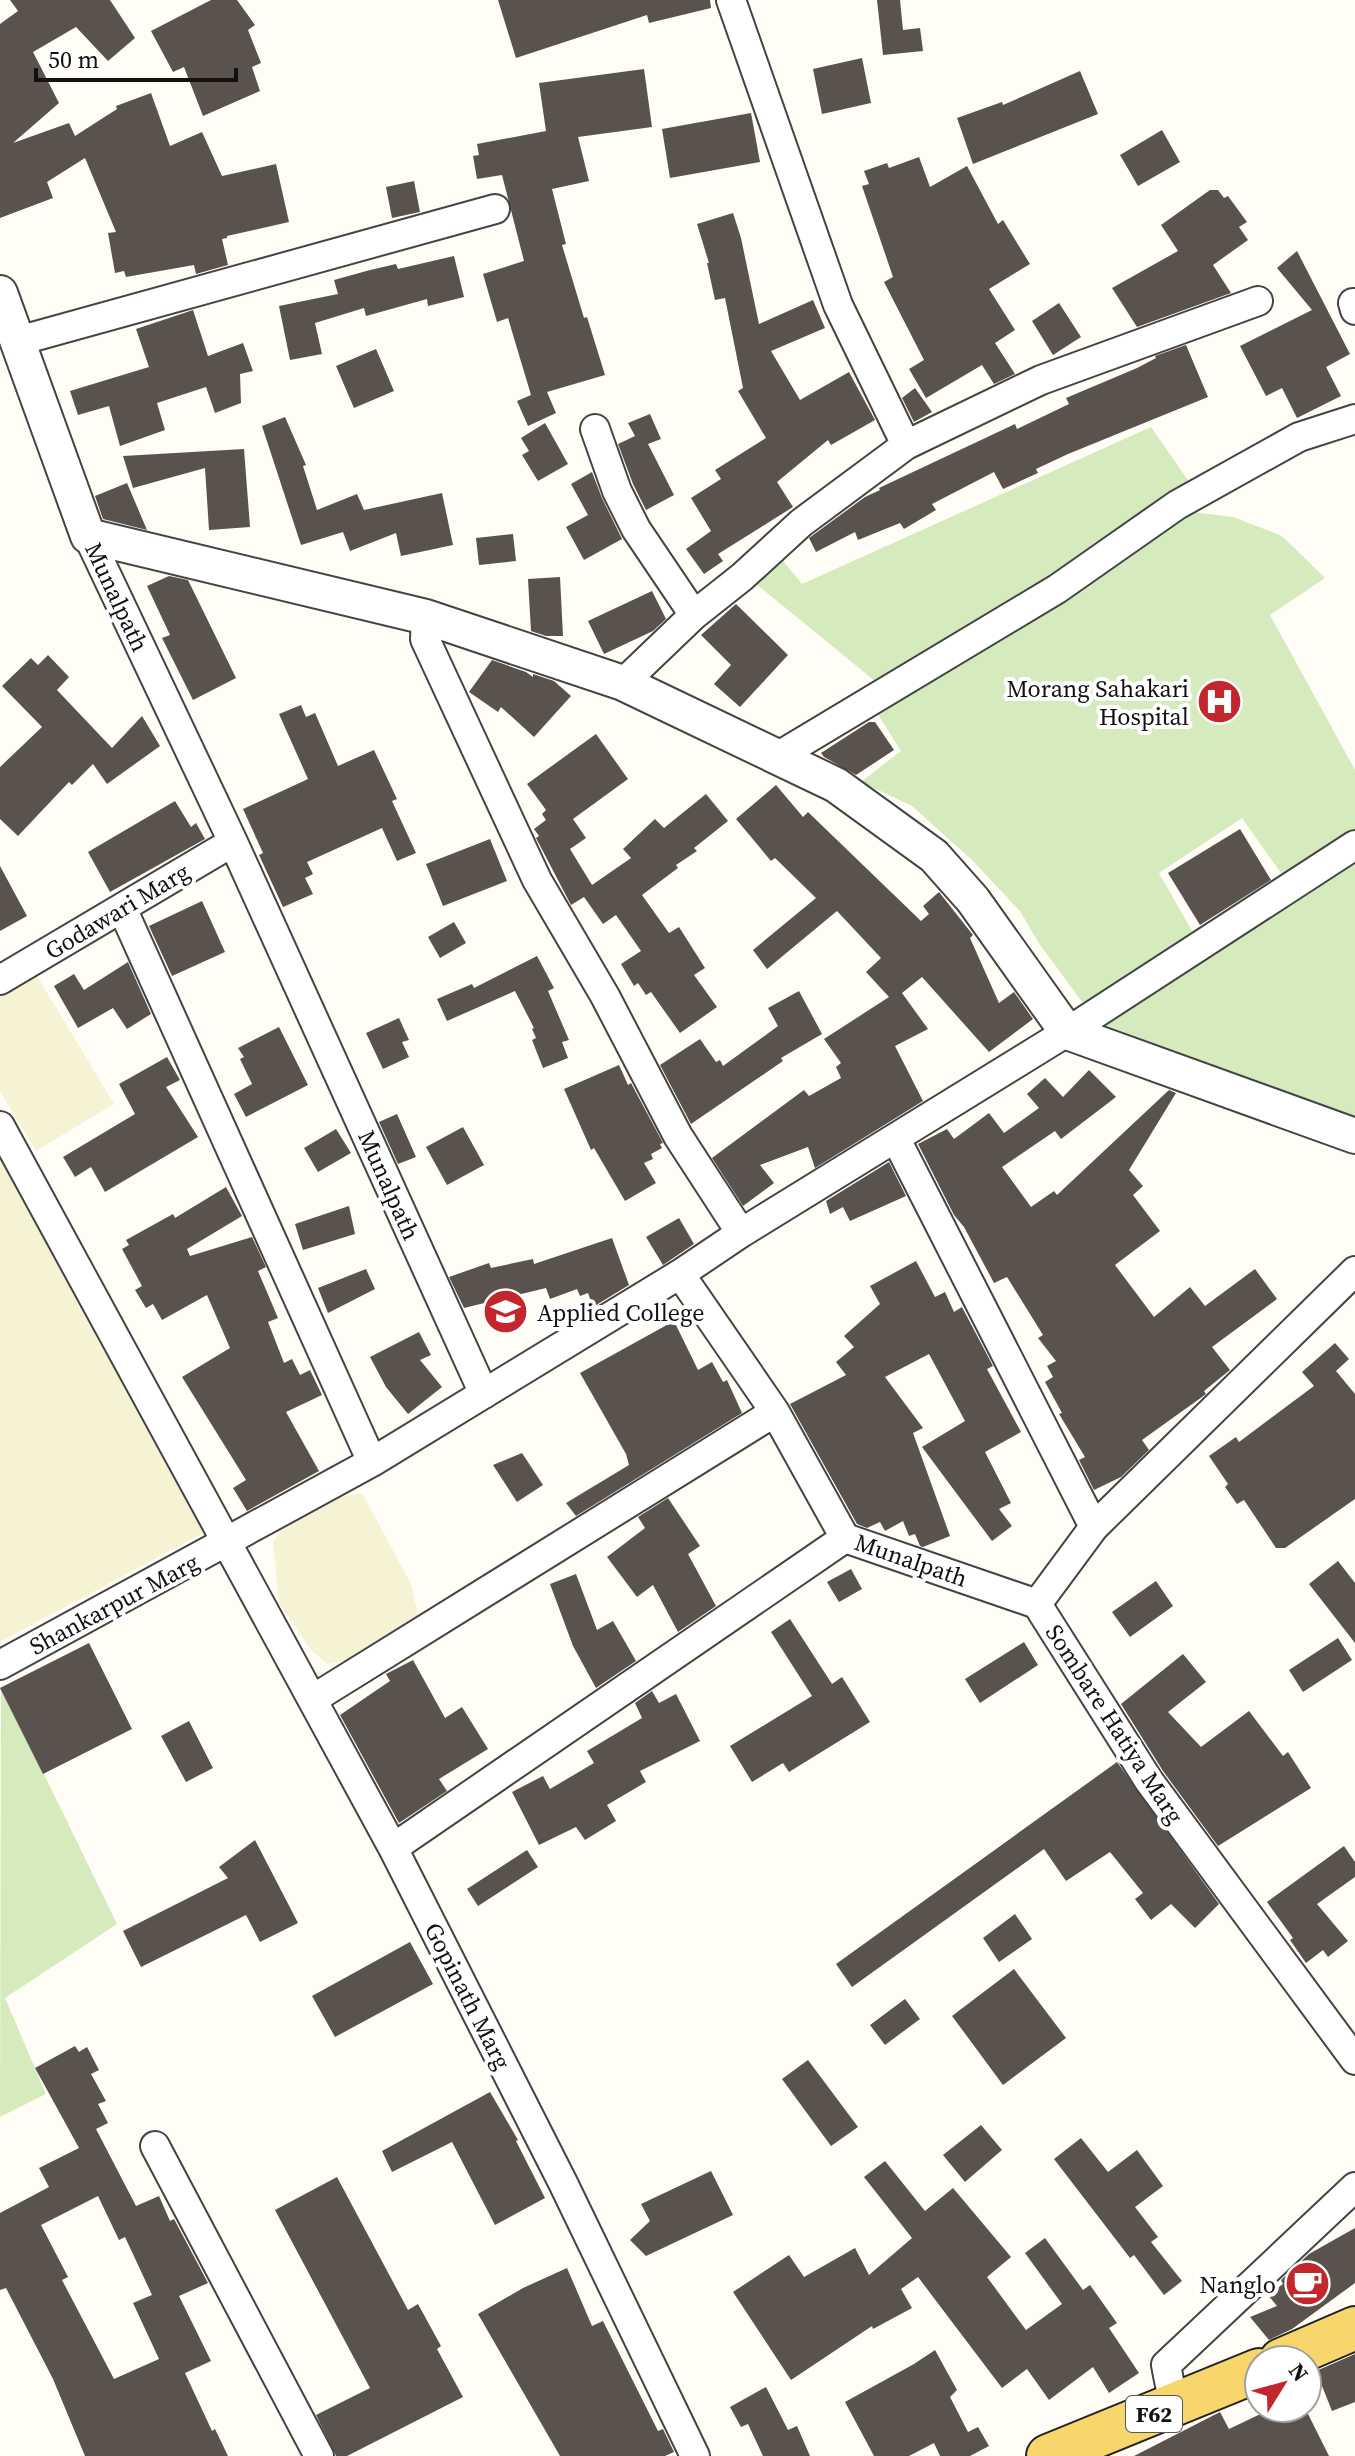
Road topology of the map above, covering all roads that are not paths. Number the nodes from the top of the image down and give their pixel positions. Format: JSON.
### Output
{"nodes":[{"id":1,"x":731,"y":0,"type":"edge"},
{"id":2,"x":495,"y":209,"type":"dead end"},
{"id":3,"x":0,"y":293,"type":"edge"},
{"id":4,"x":1258,"y":301,"type":"dead end"},
{"id":5,"x":18,"y":341,"type":"junction"},
{"id":6,"x":1355,"y":419,"type":"edge"},
{"id":7,"x":595,"y":429,"type":"dead end"},
{"id":8,"x":906,"y":445,"type":"junction"},
{"id":9,"x":88,"y":536,"type":"junction"},
{"id":10,"x":694,"y":615,"type":"junction"},
{"id":11,"x":426,"y":617,"type":"junction"},
{"id":12,"x":623,"y":683,"type":"junction"},
{"id":13,"x":777,"y":757,"type":"junction"},
{"id":14,"x":233,"y":842,"type":"junction"},
{"id":15,"x":1355,"y":845,"type":"edge"},
{"id":16,"x":122,"y":908,"type":"junction"},
{"id":17,"x":0,"y":980,"type":"edge"},
{"id":18,"x":1067,"y":1032,"type":"junction"},
{"id":19,"x":0,"y":1126,"type":"edge"},
{"id":20,"x":1355,"y":1136,"type":"edge"},
{"id":21,"x":896,"y":1139,"type":"junction"},
{"id":22,"x":741,"y":1233,"type":"junction"},
{"id":23,"x":1355,"y":1271,"type":"edge"},
{"id":24,"x":680,"y":1274,"type":"junction"},
{"id":25,"x":484,"y":1394,"type":"junction"},
{"id":26,"x":775,"y":1412,"type":"junction"},
{"id":27,"x":372,"y":1462,"type":"junction"},
{"id":28,"x":1094,"y":1527,"type":"junction"},
{"id":29,"x":845,"y":1538,"type":"junction"},
{"id":30,"x":228,"y":1542,"type":"junction"},
{"id":31,"x":1037,"y":1604,"type":"junction"},
{"id":32,"x":0,"y":1665,"type":"edge"},
{"id":33,"x":313,"y":1699,"type":"junction"},
{"id":34,"x":393,"y":1848,"type":"junction"},
{"id":35,"x":1355,"y":2060,"type":"edge"},
{"id":36,"x":155,"y":2146,"type":"dead end"},
{"id":37,"x":1355,"y":2187,"type":"edge"},
{"id":38,"x":1355,"y":2328,"type":"edge"},
{"id":39,"x":1318,"y":2344,"type":"edge"},
{"id":40,"x":1243,"y":2377,"type":"edge"},
{"id":41,"x":1174,"y":2406,"type":"junction"},
{"id":42,"x":319,"y":2456,"type":"edge"},
{"id":43,"x":695,"y":2456,"type":"edge"},
{"id":44,"x":1048,"y":2456,"type":"edge"}],
"edges":[{"from":1,"to":8,"type":"street"},
{"from":2,"to":5,"type":"street"},
{"from":3,"to":5,"type":"street","name":"Munalpath"},
{"from":4,"to":8,"type":"street"},
{"from":5,"to":9,"type":"street","name":"Munalpath"},
{"from":6,"to":13,"type":"street"},
{"from":7,"to":10,"type":"street"},
{"from":8,"to":10,"type":"street"},
{"from":9,"to":11,"type":"street"},
{"from":9,"to":14,"type":"street","name":"Munalpath"},
{"from":10,"to":12,"type":"street"},
{"from":11,"to":12,"type":"street"},
{"from":11,"to":22,"type":"street"},
{"from":12,"to":13,"type":"street"},
{"from":13,"to":18,"type":"street"},
{"from":14,"to":16,"type":"street","name":"Godawari Marg"},
{"from":14,"to":25,"type":"street","name":"Munalpath"},
{"from":15,"to":18,"type":"street"},
{"from":16,"to":17,"type":"street","name":"Godawari Marg"},
{"from":16,"to":27,"type":"street"},
{"from":18,"to":20,"type":"street"},
{"from":18,"to":21,"type":"street"},
{"from":19,"to":30,"type":"street","name":"Gopinath Marg"},
{"from":21,"to":22,"type":"street"},
{"from":21,"to":28,"type":"street"},
{"from":22,"to":24,"type":"street"},
{"from":23,"to":28,"type":"street","name":"Sombare Hatiya Marg"},
{"from":24,"to":25,"type":"street"},
{"from":24,"to":26,"type":"street","name":"Munalpath"},
{"from":25,"to":27,"type":"street","name":"Shankarpur Marg"},
{"from":26,"to":29,"type":"street","name":"Munalpath"},
{"from":26,"to":33,"type":"street"},
{"from":27,"to":30,"type":"street","name":"Shankarpur Marg"},
{"from":28,"to":31,"type":"street","name":"Sombare Hatiya Marg"},
{"from":29,"to":31,"type":"street","name":"Munalpath"},
{"from":29,"to":34,"type":"street"},
{"from":30,"to":32,"type":"street","name":"Shankarpur Marg"},
{"from":30,"to":33,"type":"street","name":"Gopinath Marg"},
{"from":31,"to":35,"type":"street","name":"Sombare Hatiya Marg"},
{"from":33,"to":34,"type":"street","name":"Gopinath Marg"},
{"from":34,"to":43,"type":"street","name":"Gopinath Marg"},
{"from":36,"to":42,"type":"street"},
{"from":37,"to":41,"type":"street"},
{"from":38,"to":39,"type":"main road"},
{"from":40,"to":41,"type":"main road","number":"F62"},
{"from":41,"to":44,"type":"main road","number":"F62"}]}
